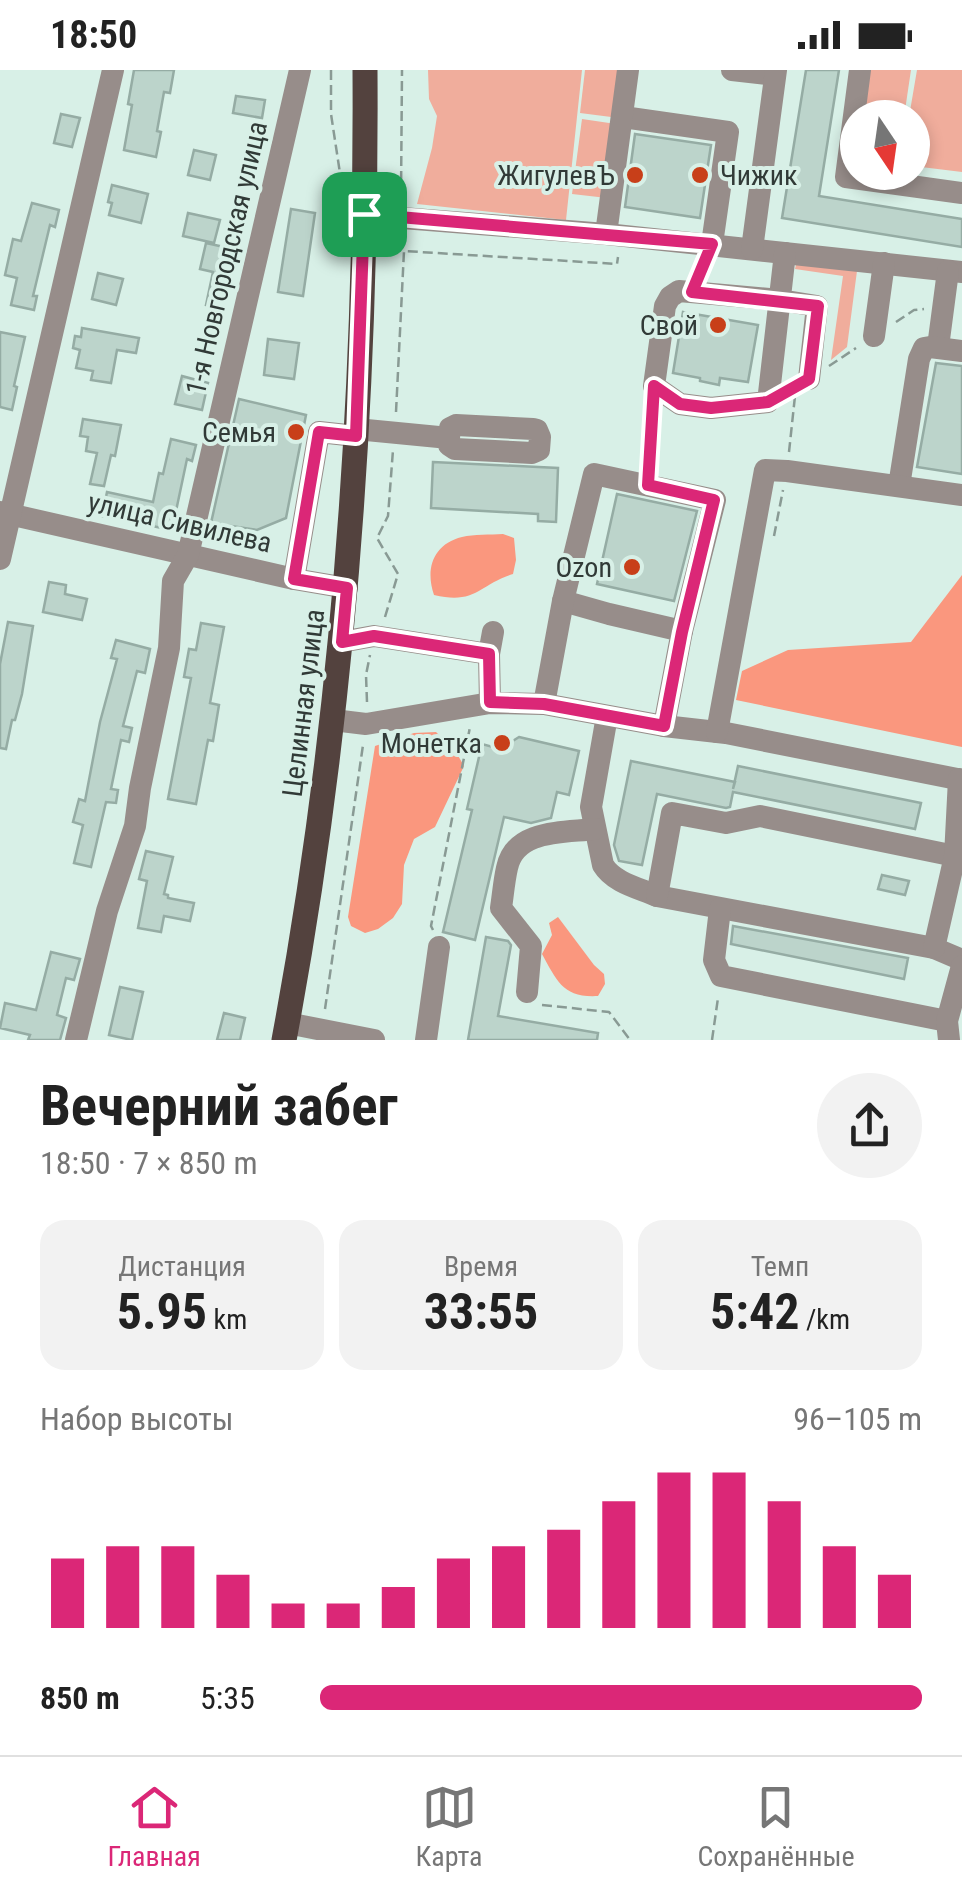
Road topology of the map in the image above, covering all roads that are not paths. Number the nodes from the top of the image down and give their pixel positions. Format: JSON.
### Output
{"nodes":[{"id":1,"x":113,"y":70,"type":"edge"},
{"id":2,"x":300,"y":70,"type":"edge"},
{"id":3,"x":365,"y":70,"type":"edge"},
{"id":4,"x":628,"y":70,"type":"edge"},
{"id":5,"x":732,"y":70,"type":"edge"},
{"id":6,"x":860,"y":70,"type":"edge"},
{"id":7,"x":776,"y":72,"type":"edge"},
{"id":8,"x":623,"y":117,"type":"junction"},
{"id":9,"x":962,"y":193,"type":"edge"},
{"id":10,"x":364,"y":214,"type":"junction"},
{"id":11,"x":614,"y":235,"type":"junction"},
{"id":12,"x":712,"y":244,"type":"junction"},
{"id":13,"x":752,"y":249,"type":"junction"},
{"id":14,"x":785,"y":253,"type":"junction"},
{"id":15,"x":884,"y":263,"type":"junction"},
{"id":16,"x":955,"y":271,"type":"edge"},
{"id":17,"x":780,"y":300,"type":"junction"},
{"id":18,"x":874,"y":336,"type":"road end"},
{"id":19,"x":938,"y":348,"type":"junction"},
{"id":20,"x":962,"y":351,"type":"edge"},
{"id":21,"x":809,"y":379,"type":"road end"},
{"id":22,"x":356,"y":432,"type":"junction"},
{"id":23,"x":449,"y":438,"type":"dead end"},
{"id":24,"x":899,"y":486,"type":"junction"},
{"id":25,"x":962,"y":495,"type":"edge"},
{"id":26,"x":5,"y":513,"type":"edge"},
{"id":27,"x":188,"y":555,"type":"junction"},
{"id":28,"x":0,"y":560,"type":"edge"},
{"id":29,"x":294,"y":579,"type":"junction"},
{"id":30,"x":347,"y":588,"type":"junction"},
{"id":31,"x":563,"y":601,"type":"junction"},
{"id":32,"x":682,"y":632,"type":"junction"},
{"id":33,"x":342,"y":642,"type":"junction"},
{"id":34,"x":482,"y":704,"type":"junction"},
{"id":35,"x":544,"y":704,"type":"junction"},
{"id":36,"x":607,"y":716,"type":"junction"},
{"id":37,"x":334,"y":720,"type":"junction"},
{"id":38,"x":664,"y":726,"type":"junction"},
{"id":39,"x":717,"y":732,"type":"junction"},
{"id":40,"x":960,"y":780,"type":"edge"},
{"id":41,"x":595,"y":829,"type":"junction"},
{"id":42,"x":955,"y":856,"type":"junction"},
{"id":43,"x":657,"y":896,"type":"junction"},
{"id":44,"x":720,"y":909,"type":"junction"},
{"id":45,"x":439,"y":948,"type":"road end"},
{"id":46,"x":934,"y":948,"type":"junction"},
{"id":47,"x":962,"y":963,"type":"edge"},
{"id":48,"x":528,"y":992,"type":"road end"},
{"id":49,"x":948,"y":1031,"type":"edge"},
{"id":50,"x":286,"y":1032,"type":"edge"},
{"id":51,"x":76,"y":1040,"type":"edge"},
{"id":52,"x":374,"y":1040,"type":"edge"},
{"id":53,"x":426,"y":1040,"type":"edge"}],
"edges":[{"from":1,"to":26,"type":"street"},
{"from":2,"to":27,"type":"street","name":"1-я Новгородская улица"},
{"from":3,"to":10,"type":"main road","name":"Целинная улица"},
{"from":4,"to":8,"type":"street"},
{"from":5,"to":7,"type":"street"},
{"from":6,"to":9,"type":"street"},
{"from":7,"to":13,"type":"street"},
{"from":8,"to":11,"type":"street"},
{"from":8,"to":12,"type":"street"},
{"from":10,"to":11,"type":"street"},
{"from":10,"to":22,"type":"main road","name":"Целинная улица"},
{"from":11,"to":12,"type":"street"},
{"from":12,"to":13,"type":"street"},
{"from":13,"to":14,"type":"street"},
{"from":14,"to":15,"type":"street"},
{"from":14,"to":17,"type":"street"},
{"from":15,"to":16,"type":"street"},
{"from":15,"to":18,"type":"street"},
{"from":16,"to":19,"type":"street"},
{"from":17,"to":17,"type":"street"},
{"from":17,"to":21,"type":"street"},
{"from":19,"to":20,"type":"street"},
{"from":19,"to":24,"type":"street"},
{"from":22,"to":23,"type":"street"},
{"from":22,"to":29,"type":"street"},
{"from":22,"to":30,"type":"main road","name":"Целинная улица"},
{"from":24,"to":25,"type":"street"},
{"from":24,"to":39,"type":"street"},
{"from":26,"to":27,"type":"street","name":"улица Сивилева"},
{"from":26,"to":28,"type":"street"},
{"from":27,"to":29,"type":"street","name":"улица Сивилева"},
{"from":27,"to":51,"type":"street","name":"1-я Новгородская улица"},
{"from":29,"to":30,"type":"street","name":"улица Сивилева"},
{"from":30,"to":33,"type":"main road","name":"Целинная улица"},
{"from":31,"to":32,"type":"street"},
{"from":31,"to":32,"type":"street"},
{"from":31,"to":35,"type":"street"},
{"from":32,"to":38,"type":"street"},
{"from":33,"to":34,"type":"street"},
{"from":33,"to":37,"type":"main road","name":"Целинная улица"},
{"from":34,"to":35,"type":"street"},
{"from":34,"to":37,"type":"street"},
{"from":35,"to":36,"type":"street"},
{"from":36,"to":38,"type":"street"},
{"from":36,"to":41,"type":"street"},
{"from":37,"to":50,"type":"main road","name":"Целинная улица"},
{"from":38,"to":39,"type":"street"},
{"from":39,"to":40,"type":"street"},
{"from":40,"to":42,"type":"street"},
{"from":41,"to":43,"type":"street"},
{"from":41,"to":48,"type":"street"},
{"from":42,"to":43,"type":"street"},
{"from":42,"to":46,"type":"street"},
{"from":43,"to":44,"type":"street"},
{"from":44,"to":46,"type":"street"},
{"from":44,"to":49,"type":"street"},
{"from":45,"to":53,"type":"street"},
{"from":46,"to":47,"type":"street"},
{"from":47,"to":49,"type":"street"},
{"from":50,"to":52,"type":"street"}]}
